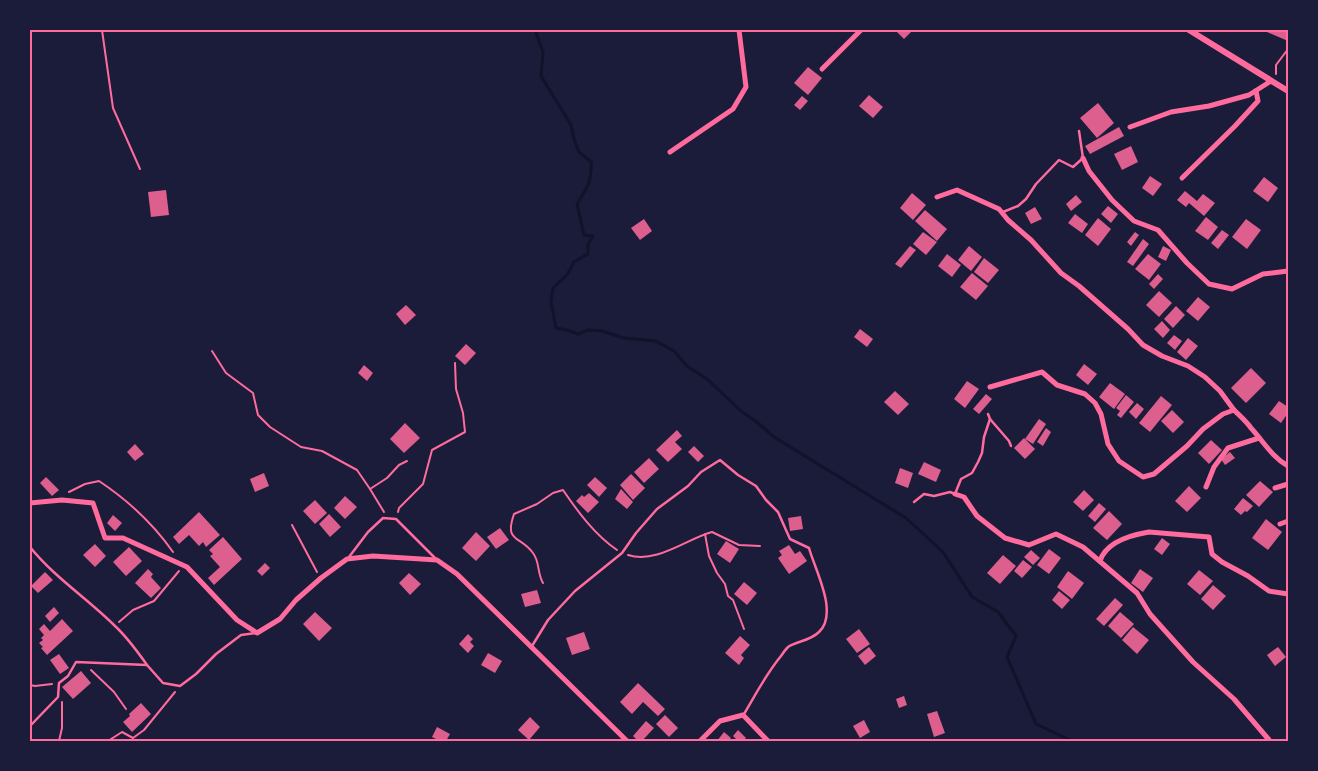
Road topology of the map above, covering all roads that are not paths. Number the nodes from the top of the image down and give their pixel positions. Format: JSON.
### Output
{"nodes":[{"id":1,"x":739,"y":30,"type":"edge"},
{"id":2,"x":861,"y":30,"type":"edge"},
{"id":3,"x":1189,"y":30,"type":"edge"},
{"id":4,"x":822,"y":69,"type":"dead end"},
{"id":5,"x":1274,"y":82,"type":"junction"},
{"id":6,"x":1256,"y":91,"type":"junction"},
{"id":7,"x":1288,"y":91,"type":"edge"},
{"id":8,"x":1130,"y":127,"type":"dead end"},
{"id":9,"x":1079,"y":131,"type":"dead end"},
{"id":10,"x":670,"y":152,"type":"dead end"},
{"id":11,"x":1083,"y":158,"type":"junction"},
{"id":12,"x":1182,"y":178,"type":"dead end"},
{"id":13,"x":936,"y":197,"type":"dead end"},
{"id":14,"x":1002,"y":213,"type":"junction"},
{"id":15,"x":1288,"y":271,"type":"edge"},
{"id":16,"x":990,"y":387,"type":"dead end"},
{"id":17,"x":1234,"y":410,"type":"junction"},
{"id":18,"x":988,"y":414,"type":"dead end"},
{"id":19,"x":990,"y":419,"type":"junction"},
{"id":20,"x":1259,"y":438,"type":"junction"},
{"id":21,"x":1011,"y":446,"type":"dead end"},
{"id":22,"x":1288,"y":466,"type":"edge"},
{"id":23,"x":1288,"y":484,"type":"edge"},
{"id":24,"x":1206,"y":487,"type":"dead end"},
{"id":25,"x":1275,"y":488,"type":"dead end"},
{"id":26,"x":956,"y":494,"type":"junction"},
{"id":27,"x":914,"y":502,"type":"dead end"},
{"id":28,"x":30,"y":504,"type":"edge"},
{"id":29,"x":1288,"y":521,"type":"edge"},
{"id":30,"x":1280,"y":524,"type":"dead end"},
{"id":31,"x":30,"y":547,"type":"edge"},
{"id":32,"x":347,"y":559,"type":"junction"},
{"id":33,"x":437,"y":560,"type":"junction"},
{"id":34,"x":1100,"y":561,"type":"junction"},
{"id":35,"x":1288,"y":594,"type":"edge"},
{"id":36,"x":257,"y":633,"type":"junction"},
{"id":37,"x":532,"y":646,"type":"junction"},
{"id":38,"x":147,"y":665,"type":"junction"},
{"id":39,"x":743,"y":715,"type":"junction"},
{"id":40,"x":31,"y":725,"type":"edge"},
{"id":41,"x":627,"y":741,"type":"edge"},
{"id":42,"x":700,"y":741,"type":"edge"},
{"id":43,"x":768,"y":741,"type":"edge"},
{"id":44,"x":1270,"y":741,"type":"edge"}],
"edges":[{"from":1,"to":10,"type":"street"},
{"from":2,"to":4,"type":"street"},
{"from":3,"to":5,"type":"street"},
{"from":5,"to":6,"type":"street"},
{"from":5,"to":7,"type":"street"},
{"from":6,"to":8,"type":"street"},
{"from":6,"to":12,"type":"street"},
{"from":9,"to":11,"type":"lane"},
{"from":11,"to":14,"type":"lane"},
{"from":11,"to":15,"type":"street"},
{"from":13,"to":14,"type":"street"},
{"from":14,"to":17,"type":"street"},
{"from":16,"to":17,"type":"street"},
{"from":17,"to":20,"type":"street"},
{"from":18,"to":19,"type":"lane"},
{"from":19,"to":21,"type":"lane"},
{"from":19,"to":26,"type":"lane"},
{"from":20,"to":22,"type":"street"},
{"from":20,"to":24,"type":"street"},
{"from":23,"to":25,"type":"street"},
{"from":26,"to":27,"type":"lane"},
{"from":26,"to":34,"type":"street"},
{"from":28,"to":36,"type":"street"},
{"from":29,"to":30,"type":"street"},
{"from":31,"to":38,"type":"lane"},
{"from":32,"to":33,"type":"street"},
{"from":32,"to":33,"type":"lane"},
{"from":32,"to":36,"type":"street"},
{"from":33,"to":37,"type":"street"},
{"from":34,"to":35,"type":"street"},
{"from":34,"to":44,"type":"street"},
{"from":36,"to":38,"type":"lane"},
{"from":37,"to":39,"type":"lane"},
{"from":37,"to":41,"type":"street"},
{"from":38,"to":40,"type":"lane"},
{"from":39,"to":42,"type":"street"},
{"from":39,"to":43,"type":"street"}]}
